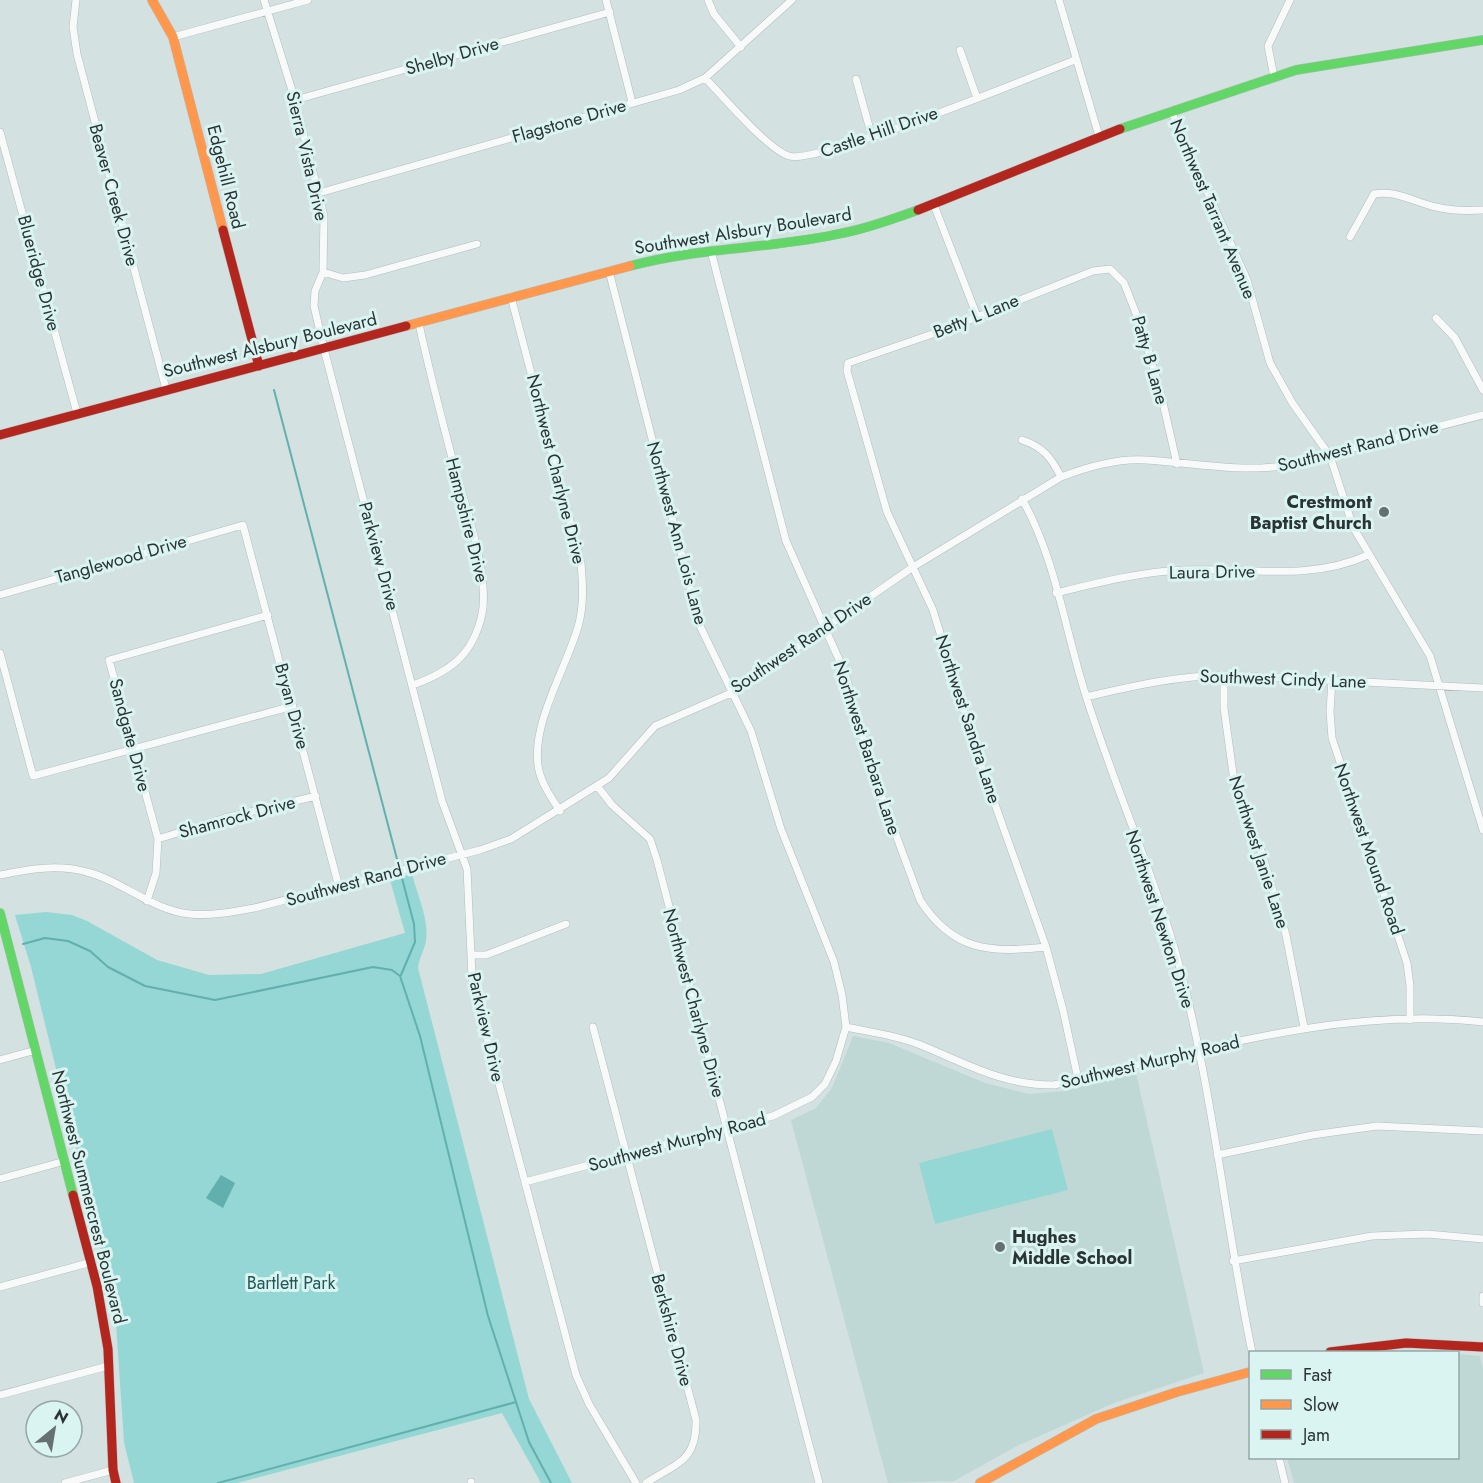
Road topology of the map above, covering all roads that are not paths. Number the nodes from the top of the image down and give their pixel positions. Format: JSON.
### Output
{"nodes":[{"id":1,"x":76,"y":0,"type":"edge"},
{"id":2,"x":152,"y":0,"type":"edge"},
{"id":3,"x":264,"y":0,"type":"edge"},
{"id":4,"x":308,"y":0,"type":"edge"},
{"id":5,"x":606,"y":0,"type":"edge"},
{"id":6,"x":708,"y":0,"type":"edge"},
{"id":7,"x":792,"y":0,"type":"edge"},
{"id":8,"x":1059,"y":0,"type":"edge"},
{"id":9,"x":1290,"y":0,"type":"edge"},
{"id":10,"x":267,"y":12,"type":"junction"},
{"id":11,"x":610,"y":12,"type":"junction"},
{"id":12,"x":173,"y":37,"type":"junction"},
{"id":13,"x":1483,"y":40,"type":"edge"},
{"id":14,"x":741,"y":47,"type":"junction"},
{"id":15,"x":960,"y":50,"type":"dead end"},
{"id":16,"x":1075,"y":60,"type":"junction"},
{"id":17,"x":1274,"y":77,"type":"junction"},
{"id":18,"x":705,"y":78,"type":"junction"},
{"id":19,"x":856,"y":79,"type":"dead end"},
{"id":20,"x":977,"y":98,"type":"junction"},
{"id":21,"x":295,"y":100,"type":"junction"},
{"id":22,"x":632,"y":102,"type":"junction"},
{"id":23,"x":1171,"y":111,"type":"junction"},
{"id":24,"x":0,"y":132,"type":"edge"},
{"id":25,"x":1099,"y":136,"type":"junction"},
{"id":26,"x":872,"y":137,"type":"junction"},
{"id":27,"x":319,"y":193,"type":"junction"},
{"id":28,"x":934,"y":205,"type":"junction"},
{"id":29,"x":1483,"y":210,"type":"edge"},
{"id":30,"x":1350,"y":237,"type":"dead end"},
{"id":31,"x":477,"y":244,"type":"dead end"},
{"id":32,"x":711,"y":251,"type":"junction"},
{"id":33,"x":1103,"y":269,"type":"joint"},
{"id":34,"x":609,"y":271,"type":"junction"},
{"id":35,"x":322,"y":272,"type":"junction"},
{"id":36,"x":512,"y":297,"type":"junction"},
{"id":37,"x":977,"y":316,"type":"junction"},
{"id":38,"x":1436,"y":318,"type":"dead end"},
{"id":39,"x":419,"y":324,"type":"junction"},
{"id":40,"x":324,"y":349,"type":"junction"},
{"id":41,"x":848,"y":363,"type":"joint"},
{"id":42,"x":259,"y":366,"type":"junction"},
{"id":43,"x":166,"y":389,"type":"junction"},
{"id":44,"x":1483,"y":390,"type":"edge"},
{"id":45,"x":77,"y":413,"type":"junction"},
{"id":46,"x":1483,"y":415,"type":"edge"},
{"id":47,"x":0,"y":435,"type":"edge"},
{"id":48,"x":1022,"y":440,"type":"dead end"},
{"id":49,"x":1330,"y":456,"type":"junction"},
{"id":50,"x":1177,"y":464,"type":"junction"},
{"id":51,"x":1061,"y":477,"type":"junction"},
{"id":52,"x":1022,"y":499,"type":"junction"},
{"id":53,"x":243,"y":525,"type":"joint"},
{"id":54,"x":1368,"y":555,"type":"junction"},
{"id":55,"x":913,"y":567,"type":"junction"},
{"id":56,"x":1056,"y":593,"type":"junction"},
{"id":57,"x":0,"y":595,"type":"edge"},
{"id":58,"x":268,"y":615,"type":"junction"},
{"id":59,"x":825,"y":626,"type":"junction"},
{"id":60,"x":0,"y":653,"type":"edge"},
{"id":61,"x":1224,"y":675,"type":"junction"},
{"id":62,"x":1332,"y":679,"type":"junction"},
{"id":63,"x":413,"y":685,"type":"junction"},
{"id":64,"x":1440,"y":686,"type":"junction"},
{"id":65,"x":1483,"y":688,"type":"edge"},
{"id":66,"x":730,"y":693,"type":"junction"},
{"id":67,"x":1086,"y":697,"type":"junction"},
{"id":68,"x":292,"y":705,"type":"junction"},
{"id":69,"x":135,"y":747,"type":"junction"},
{"id":70,"x":598,"y":787,"type":"junction"},
{"id":71,"x":316,"y":796,"type":"junction"},
{"id":72,"x":560,"y":811,"type":"junction"},
{"id":73,"x":1483,"y":830,"type":"edge"},
{"id":74,"x":158,"y":839,"type":"junction"},
{"id":75,"x":462,"y":855,"type":"junction"},
{"id":76,"x":0,"y":875,"type":"edge"},
{"id":77,"x":339,"y":887,"type":"junction"},
{"id":78,"x":147,"y":901,"type":"junction"},
{"id":79,"x":0,"y":913,"type":"edge"},
{"id":80,"x":566,"y":924,"type":"dead end"},
{"id":81,"x":1046,"y":947,"type":"junction"},
{"id":82,"x":471,"y":955,"type":"junction"},
{"id":83,"x":1410,"y":1020,"type":"junction"},
{"id":84,"x":1483,"y":1022,"type":"edge"},
{"id":85,"x":593,"y":1027,"type":"dead end"},
{"id":86,"x":846,"y":1027,"type":"junction"},
{"id":87,"x":1304,"y":1028,"type":"junction"},
{"id":88,"x":36,"y":1050,"type":"junction"},
{"id":89,"x":1198,"y":1051,"type":"junction"},
{"id":90,"x":0,"y":1060,"type":"edge"},
{"id":91,"x":1078,"y":1079,"type":"junction"},
{"id":92,"x":727,"y":1128,"type":"junction"},
{"id":93,"x":1483,"y":1131,"type":"edge"},
{"id":94,"x":625,"y":1155,"type":"junction"},
{"id":95,"x":1217,"y":1155,"type":"junction"},
{"id":96,"x":65,"y":1161,"type":"junction"},
{"id":97,"x":0,"y":1179,"type":"edge"},
{"id":98,"x":525,"y":1182,"type":"junction"},
{"id":99,"x":1483,"y":1239,"type":"edge"},
{"id":100,"x":92,"y":1262,"type":"junction"},
{"id":101,"x":1233,"y":1262,"type":"junction"},
{"id":102,"x":0,"y":1287,"type":"edge"},
{"id":103,"x":1483,"y":1296,"type":"edge"},
{"id":104,"x":1483,"y":1303,"type":"edge"},
{"id":105,"x":1483,"y":1347,"type":"edge"},
{"id":106,"x":1252,"y":1351,"type":"edge"},
{"id":107,"x":1338,"y":1351,"type":"edge"},
{"id":108,"x":108,"y":1366,"type":"junction"},
{"id":109,"x":1249,"y":1373,"type":"edge"},
{"id":110,"x":0,"y":1395,"type":"edge"},
{"id":111,"x":1279,"y":1459,"type":"edge"},
{"id":112,"x":113,"y":1470,"type":"junction"},
{"id":113,"x":65,"y":1483,"type":"edge"},
{"id":114,"x":116,"y":1483,"type":"edge"},
{"id":115,"x":636,"y":1483,"type":"edge"},
{"id":116,"x":646,"y":1483,"type":"edge"},
{"id":117,"x":819,"y":1483,"type":"edge"},
{"id":118,"x":980,"y":1483,"type":"edge"},
{"id":119,"x":1285,"y":1483,"type":"edge"}],
"edges":[{"from":1,"to":43,"type":"street","name":"Beaver Creek Drive"},
{"from":2,"to":12,"type":"main road","name":"Edgehill Road"},
{"from":3,"to":10,"type":"street","name":"Sierra Vista Drive"},
{"from":4,"to":10,"type":"street"},
{"from":5,"to":11,"type":"street"},
{"from":6,"to":14,"type":"street"},
{"from":7,"to":14,"type":"street","name":"Flagstone Drive"},
{"from":8,"to":16,"type":"street"},
{"from":9,"to":17,"type":"street"},
{"from":10,"to":12,"type":"street"},
{"from":10,"to":21,"type":"street","name":"Sierra Vista Drive"},
{"from":11,"to":21,"type":"street","name":"Shelby Drive"},
{"from":11,"to":22,"type":"street"},
{"from":12,"to":42,"type":"main road","name":"Edgehill Road"},
{"from":13,"to":17,"type":"main road","name":"Southwest Alsbury Boulevard"},
{"from":14,"to":18,"type":"street","name":"Flagstone Drive"},
{"from":15,"to":20,"type":"street"},
{"from":16,"to":20,"type":"street","name":"Castle Hill Drive"},
{"from":16,"to":25,"type":"street"},
{"from":17,"to":23,"type":"main road","name":"Southwest Alsbury Boulevard"},
{"from":18,"to":22,"type":"street","name":"Flagstone Drive"},
{"from":18,"to":26,"type":"street","name":"Castle Hill Drive"},
{"from":19,"to":26,"type":"street"},
{"from":20,"to":26,"type":"street","name":"Castle Hill Drive"},
{"from":21,"to":27,"type":"street","name":"Sierra Vista Drive"},
{"from":22,"to":27,"type":"street","name":"Flagstone Drive"},
{"from":23,"to":25,"type":"main road","name":"Southwest Alsbury Boulevard"},
{"from":23,"to":49,"type":"street","name":"Northwest Tarrant Avenue"},
{"from":24,"to":45,"type":"street","name":"Blueridge Drive"},
{"from":25,"to":28,"type":"main road","name":"Southwest Alsbury Boulevard"},
{"from":27,"to":35,"type":"street","name":"Sierra Vista Drive"},
{"from":28,"to":32,"type":"main road","name":"Southwest Alsbury Boulevard"},
{"from":28,"to":37,"type":"street"},
{"from":29,"to":30,"type":"street"},
{"from":31,"to":35,"type":"street"},
{"from":32,"to":34,"type":"main road","name":"Southwest Alsbury Boulevard"},
{"from":32,"to":59,"type":"street","name":"Northwest Barbara Lane"},
{"from":33,"to":37,"type":"street","name":"Betty L Lane"},
{"from":33,"to":50,"type":"street","name":"Patty B Lane"},
{"from":34,"to":36,"type":"main road","name":"Southwest Alsbury Boulevard"},
{"from":34,"to":66,"type":"street","name":"Northwest Ann Lois Lane"},
{"from":35,"to":40,"type":"street","name":"Sierra Vista Drive"},
{"from":36,"to":39,"type":"main road","name":"Southwest Alsbury Boulevard"},
{"from":36,"to":72,"type":"street","name":"Northwest Charlyne Drive"},
{"from":37,"to":41,"type":"street","name":"Betty L Lane"},
{"from":38,"to":44,"type":"street"},
{"from":39,"to":40,"type":"main road","name":"Southwest Alsbury Boulevard"},
{"from":39,"to":63,"type":"street","name":"Hampshire Drive"},
{"from":40,"to":42,"type":"main road","name":"Southwest Alsbury Boulevard"},
{"from":40,"to":63,"type":"street","name":"Parkview Drive"},
{"from":41,"to":55,"type":"street","name":"Northwest Sandra Lane"},
{"from":42,"to":43,"type":"main road","name":"Southwest Alsbury Boulevard"},
{"from":43,"to":45,"type":"main road","name":"Southwest Alsbury Boulevard"},
{"from":45,"to":47,"type":"main road","name":"Southwest Alsbury Boulevard"},
{"from":46,"to":49,"type":"street","name":"Southwest Rand Drive"},
{"from":48,"to":51,"type":"street"},
{"from":49,"to":50,"type":"street","name":"Southwest Rand Drive"},
{"from":49,"to":54,"type":"street","name":"Northwest Tarrant Avenue"},
{"from":50,"to":51,"type":"street","name":"Southwest Rand Drive"},
{"from":51,"to":52,"type":"street","name":"Southwest Rand Drive"},
{"from":52,"to":55,"type":"street","name":"Southwest Rand Drive"},
{"from":52,"to":56,"type":"street","name":"Northwest Newton Drive"},
{"from":53,"to":57,"type":"street","name":"Tanglewood Drive"},
{"from":53,"to":58,"type":"street","name":"Bryan Drive"},
{"from":54,"to":56,"type":"street","name":"Laura Drive"},
{"from":54,"to":64,"type":"street","name":"Northwest Tarrant Avenue"},
{"from":55,"to":59,"type":"street","name":"Southwest Rand Drive"},
{"from":55,"to":81,"type":"street","name":"Northwest Sandra Lane"},
{"from":56,"to":67,"type":"street","name":"Northwest Newton Drive"},
{"from":58,"to":68,"type":"street","name":"Bryan Drive"},
{"from":58,"to":69,"type":"street","name":"Sandgate Drive"},
{"from":59,"to":66,"type":"street","name":"Southwest Rand Drive"},
{"from":59,"to":81,"type":"street","name":"Northwest Barbara Lane"},
{"from":60,"to":69,"type":"street"},
{"from":61,"to":62,"type":"street","name":"Southwest Cindy Lane"},
{"from":61,"to":67,"type":"street","name":"Southwest Cindy Lane"},
{"from":61,"to":87,"type":"street","name":"Northwest Janie Lane"},
{"from":62,"to":64,"type":"street","name":"Southwest Cindy Lane"},
{"from":62,"to":83,"type":"street","name":"Northwest Mound Road"},
{"from":63,"to":75,"type":"street","name":"Parkview Drive"},
{"from":64,"to":65,"type":"street","name":"Southwest Cindy Lane"},
{"from":64,"to":73,"type":"street","name":"Northwest Tarrant Avenue"},
{"from":66,"to":70,"type":"street","name":"Southwest Rand Drive"},
{"from":66,"to":86,"type":"street","name":"Northwest Ann Lois Lane"},
{"from":67,"to":89,"type":"street","name":"Northwest Newton Drive"},
{"from":68,"to":69,"type":"street"},
{"from":68,"to":71,"type":"street","name":"Bryan Drive"},
{"from":69,"to":74,"type":"street","name":"Sandgate Drive"},
{"from":70,"to":72,"type":"street","name":"Southwest Rand Drive"},
{"from":70,"to":92,"type":"street","name":"Northwest Charlyne Drive"},
{"from":71,"to":74,"type":"street","name":"Shamrock Drive"},
{"from":71,"to":77,"type":"street","name":"Bryan Drive"},
{"from":72,"to":75,"type":"street","name":"Southwest Rand Drive"},
{"from":74,"to":78,"type":"street","name":"Sandgate Drive"},
{"from":75,"to":77,"type":"street","name":"Southwest Rand Drive"},
{"from":75,"to":82,"type":"street","name":"Parkview Drive"},
{"from":76,"to":78,"type":"street","name":"Southwest Rand Drive"},
{"from":77,"to":78,"type":"street","name":"Southwest Rand Drive"},
{"from":79,"to":88,"type":"main road","name":"Northwest Summercrest Boulevard"},
{"from":80,"to":82,"type":"street"},
{"from":81,"to":91,"type":"street","name":"Northwest Sandra Lane"},
{"from":82,"to":98,"type":"street","name":"Parkview Drive"},
{"from":83,"to":84,"type":"street","name":"Southwest Murphy Road"},
{"from":83,"to":87,"type":"street","name":"Southwest Murphy Road"},
{"from":85,"to":94,"type":"street","name":"Berkshire Drive"},
{"from":86,"to":91,"type":"street","name":"Southwest Murphy Road"},
{"from":86,"to":92,"type":"street","name":"Southwest Murphy Road"},
{"from":87,"to":89,"type":"street","name":"Southwest Murphy Road"},
{"from":88,"to":90,"type":"street"},
{"from":88,"to":96,"type":"main road","name":"Northwest Summercrest Boulevard"},
{"from":89,"to":91,"type":"street","name":"Southwest Murphy Road"},
{"from":89,"to":95,"type":"street","name":"Northwest Newton Drive"},
{"from":92,"to":94,"type":"street","name":"Southwest Murphy Road"},
{"from":92,"to":117,"type":"street","name":"Northwest Charlyne Drive"},
{"from":93,"to":95,"type":"street"},
{"from":94,"to":98,"type":"street","name":"Southwest Murphy Road"},
{"from":94,"to":116,"type":"street","name":"Berkshire Drive"},
{"from":95,"to":101,"type":"street","name":"Northwest Newton Drive"},
{"from":96,"to":97,"type":"street"},
{"from":96,"to":100,"type":"main road","name":"Northwest Summercrest Boulevard"},
{"from":98,"to":115,"type":"street","name":"Parkview Drive"},
{"from":99,"to":101,"type":"street"},
{"from":100,"to":102,"type":"street"},
{"from":100,"to":108,"type":"main road","name":"Northwest Summercrest Boulevard"},
{"from":101,"to":106,"type":"street","name":"Northwest Newton Drive"},
{"from":103,"to":104,"type":"street"},
{"from":105,"to":107,"type":"main road"},
{"from":108,"to":110,"type":"street"},
{"from":108,"to":112,"type":"main road","name":"Northwest Summercrest Boulevard"},
{"from":109,"to":118,"type":"main road"},
{"from":111,"to":119,"type":"street"},
{"from":112,"to":113,"type":"street"},
{"from":112,"to":114,"type":"main road","name":"Northwest Summercrest Boulevard"}]}
